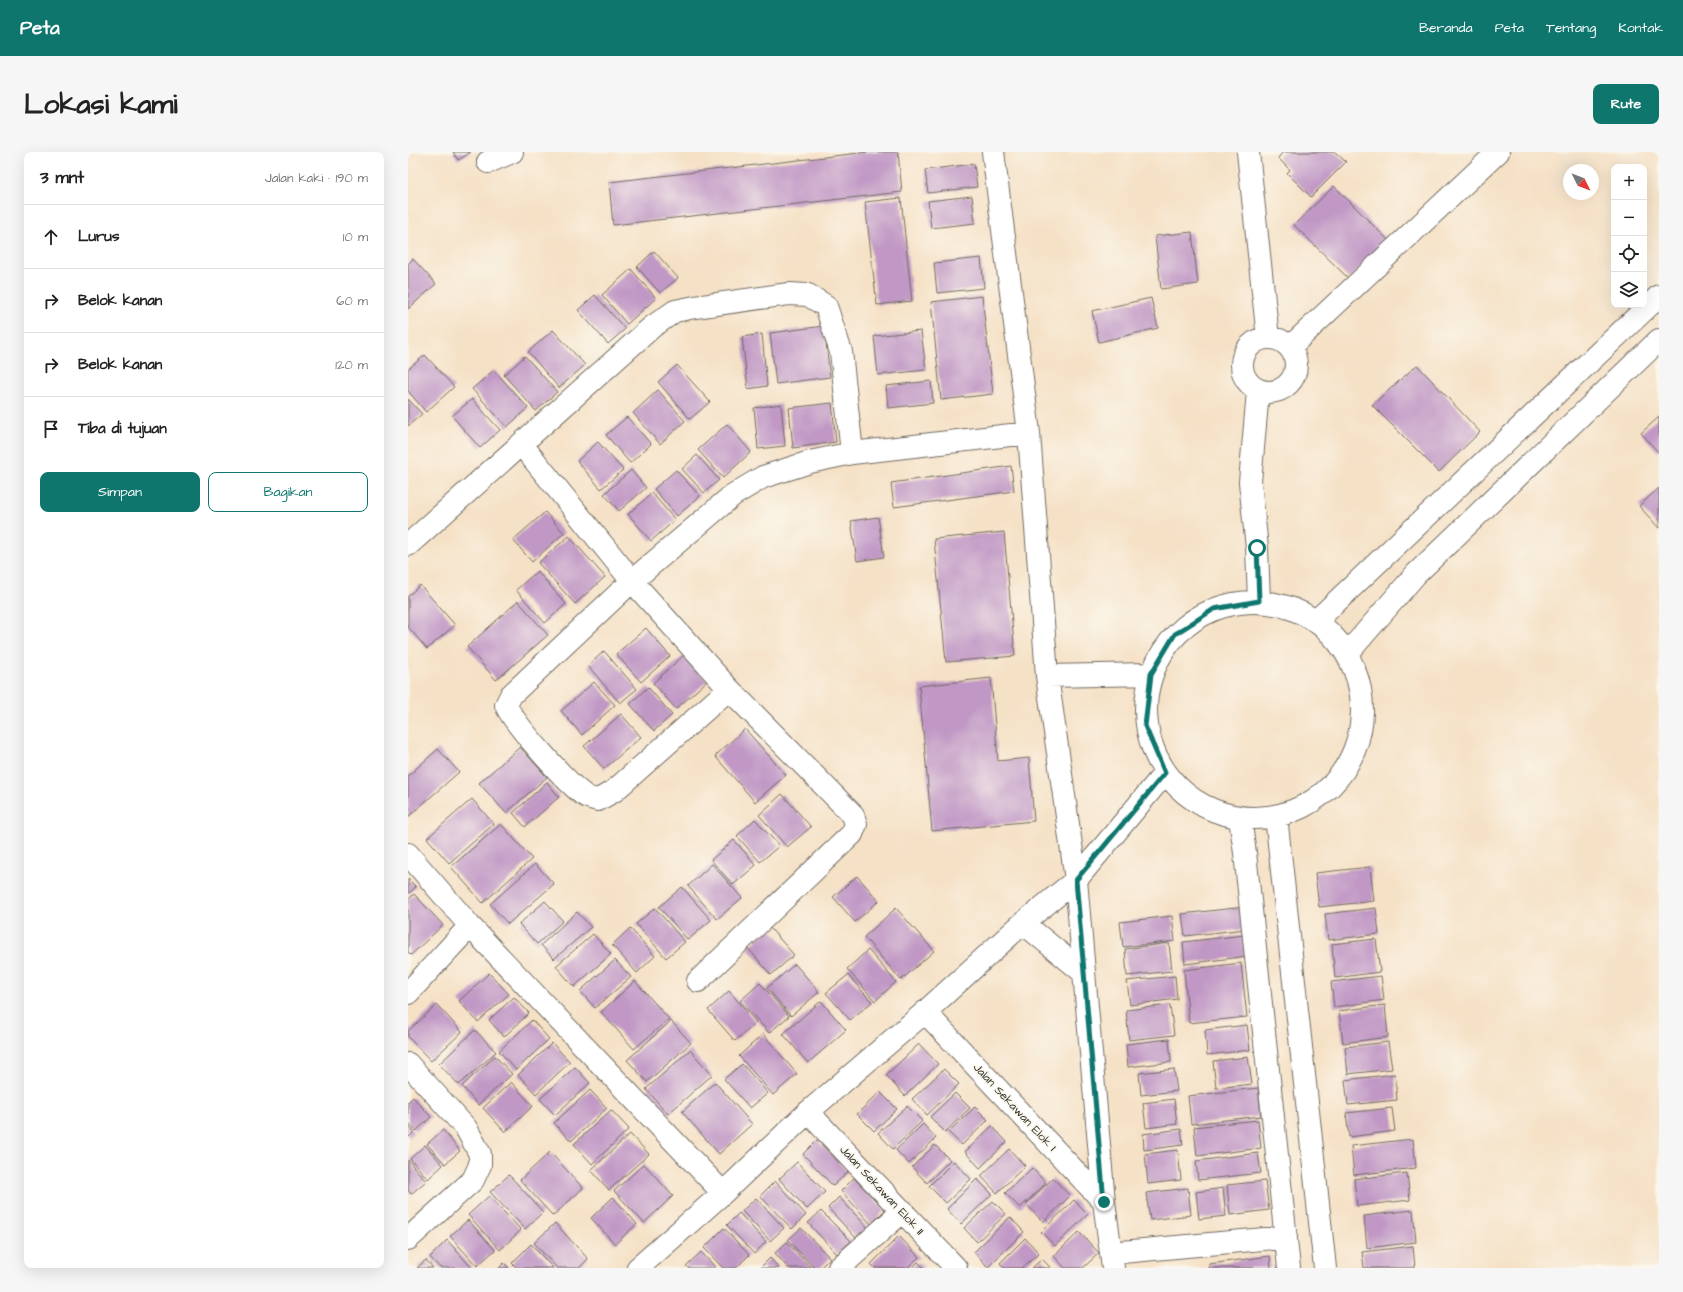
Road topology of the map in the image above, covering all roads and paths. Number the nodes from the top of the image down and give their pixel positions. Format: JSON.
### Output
{"nodes":[{"id":1,"x":512,"y":152,"type":"edge"},
{"id":2,"x":993,"y":152,"type":"edge"},
{"id":3,"x":1248,"y":152,"type":"edge"},
{"id":4,"x":1498,"y":152,"type":"edge"},
{"id":5,"x":488,"y":162,"type":"dead end"},
{"id":6,"x":1659,"y":296,"type":"edge"},
{"id":7,"x":1268,"y":338,"type":"junction"},
{"id":8,"x":1659,"y":340,"type":"edge"},
{"id":9,"x":1290,"y":347,"type":"junction"},
{"id":10,"x":1258,"y":391,"type":"junction"},
{"id":11,"x":1029,"y":433,"type":"junction"},
{"id":12,"x":522,"y":445,"type":"junction"},
{"id":13,"x":852,"y":453,"type":"junction"},
{"id":14,"x":408,"y":544,"type":"edge"},
{"id":15,"x":632,"y":581,"type":"junction"},
{"id":16,"x":1259,"y":601,"type":"junction"},
{"id":17,"x":1316,"y":620,"type":"junction"},
{"id":18,"x":1347,"y":654,"type":"junction"},
{"id":19,"x":1151,"y":674,"type":"junction"},
{"id":20,"x":1047,"y":676,"type":"junction"},
{"id":21,"x":729,"y":689,"type":"junction"},
{"id":22,"x":1165,"y":773,"type":"junction"},
{"id":23,"x":1276,"y":816,"type":"junction"},
{"id":24,"x":1240,"y":818,"type":"junction"},
{"id":25,"x":408,"y":854,"type":"edge"},
{"id":26,"x":1076,"y":880,"type":"junction"},
{"id":27,"x":1023,"y":923,"type":"junction"},
{"id":28,"x":470,"y":926,"type":"junction"},
{"id":29,"x":1084,"y":974,"type":"junction"},
{"id":30,"x":698,"y":980,"type":"dead end"},
{"id":31,"x":408,"y":993,"type":"edge"},
{"id":32,"x":925,"y":1012,"type":"junction"},
{"id":33,"x":409,"y":1066,"type":"edge"},
{"id":34,"x":808,"y":1112,"type":"junction"},
{"id":35,"x":722,"y":1193,"type":"junction"},
{"id":36,"x":1104,"y":1202,"type":"junction"},
{"id":37,"x":903,"y":1211,"type":"junction"},
{"id":38,"x":1286,"y":1237,"type":"junction"},
{"id":39,"x":408,"y":1239,"type":"edge"},
{"id":40,"x":1112,"y":1260,"type":"edge"},
{"id":41,"x":638,"y":1268,"type":"edge"},
{"id":42,"x":840,"y":1268,"type":"edge"},
{"id":43,"x":956,"y":1268,"type":"edge"},
{"id":44,"x":1289,"y":1268,"type":"edge"},
{"id":45,"x":1325,"y":1268,"type":"edge"}],
"edges":[{"from":1,"to":5,"type":"street"},
{"from":2,"to":11,"type":"street"},
{"from":3,"to":7,"type":"street"},
{"from":4,"to":9,"type":"street"},
{"from":6,"to":17,"type":"street"},
{"from":7,"to":9,"type":"street"},
{"from":7,"to":10,"type":"street"},
{"from":8,"to":18,"type":"street"},
{"from":9,"to":10,"type":"street"},
{"from":10,"to":16,"type":"street"},
{"from":11,"to":13,"type":"street"},
{"from":11,"to":20,"type":"street"},
{"from":12,"to":13,"type":"street"},
{"from":12,"to":14,"type":"street"},
{"from":12,"to":15,"type":"street"},
{"from":13,"to":15,"type":"street"},
{"from":15,"to":21,"type":"street"},
{"from":15,"to":21,"type":"street"},
{"from":16,"to":17,"type":"street"},
{"from":16,"to":19,"type":"street"},
{"from":17,"to":18,"type":"street"},
{"from":18,"to":23,"type":"street"},
{"from":19,"to":20,"type":"street"},
{"from":19,"to":22,"type":"street"},
{"from":20,"to":26,"type":"street"},
{"from":21,"to":30,"type":"street"},
{"from":22,"to":24,"type":"street"},
{"from":22,"to":26,"type":"street"},
{"from":23,"to":24,"type":"street"},
{"from":23,"to":45,"type":"street"},
{"from":24,"to":38,"type":"street"},
{"from":25,"to":28,"type":"street"},
{"from":26,"to":27,"type":"street"},
{"from":26,"to":29,"type":"street"},
{"from":27,"to":29,"type":"street"},
{"from":27,"to":32,"type":"street"},
{"from":28,"to":31,"type":"street"},
{"from":28,"to":35,"type":"street"},
{"from":29,"to":36,"type":"street"},
{"from":32,"to":34,"type":"street"},
{"from":32,"to":36,"type":"street","name":"Jalan Sekawan Elok I"},
{"from":33,"to":39,"type":"street"},
{"from":34,"to":35,"type":"street"},
{"from":34,"to":37,"type":"street","name":"Jalan Sekawan Elok II"},
{"from":35,"to":41,"type":"street"},
{"from":36,"to":40,"type":"street"},
{"from":37,"to":42,"type":"street"},
{"from":37,"to":43,"type":"street","name":"Jalan Sekawan Elok II"},
{"from":38,"to":40,"type":"street"},
{"from":38,"to":44,"type":"street"}]}
